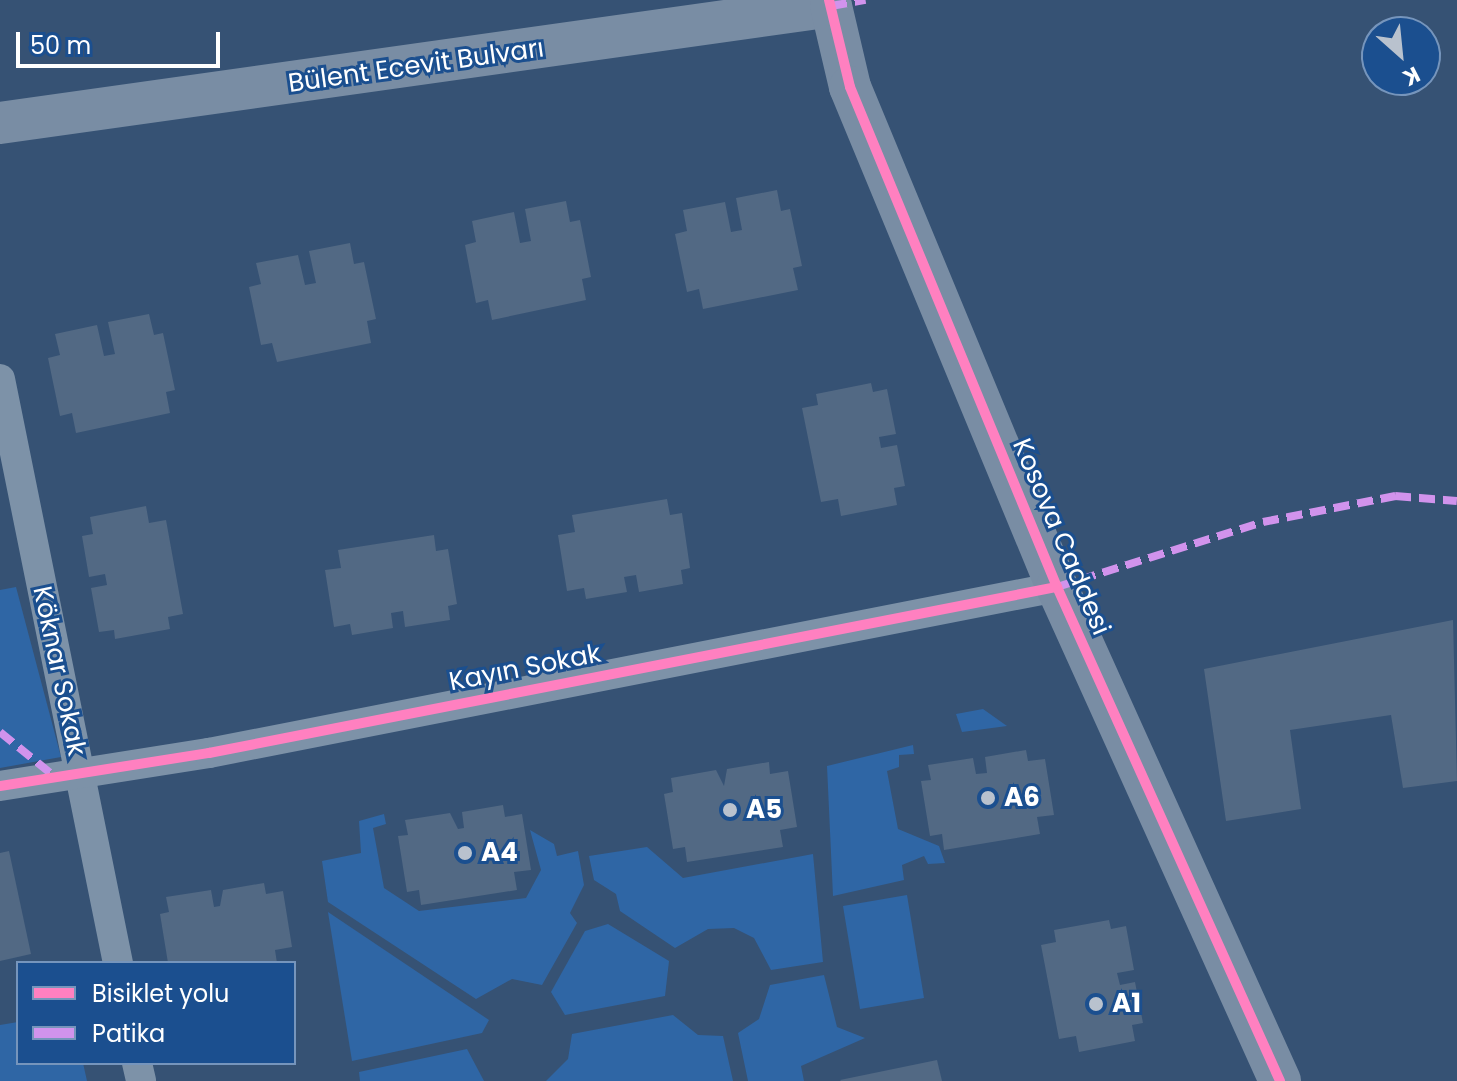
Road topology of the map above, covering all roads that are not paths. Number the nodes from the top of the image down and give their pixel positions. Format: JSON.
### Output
{"nodes":[{"id":1,"x":830,"y":3,"type":"edge"},
{"id":2,"x":0,"y":123,"type":"edge"},
{"id":3,"x":0,"y":379,"type":"edge"},
{"id":4,"x":1057,"y":587,"type":"junction"},
{"id":5,"x":80,"y":771,"type":"junction"},
{"id":6,"x":0,"y":786,"type":"edge"},
{"id":7,"x":118,"y":961,"type":"edge"},
{"id":8,"x":1280,"y":1081,"type":"edge"}],
"edges":[{"from":1,"to":2,"type":"street","name":"Bülent Ecevit Bulvarı"},
{"from":1,"to":4,"type":"street","name":"Kosova Caddesi"},
{"from":3,"to":5,"type":"street","name":"Köknar Sokak"},
{"from":4,"to":5,"type":"street","name":"Kayın Sokak"},
{"from":4,"to":8,"type":"street","name":"Kosova Caddesi"},
{"from":5,"to":6,"type":"street","name":"Kayın Sokak"},
{"from":5,"to":7,"type":"street","name":"Köknar Sokak"}]}
